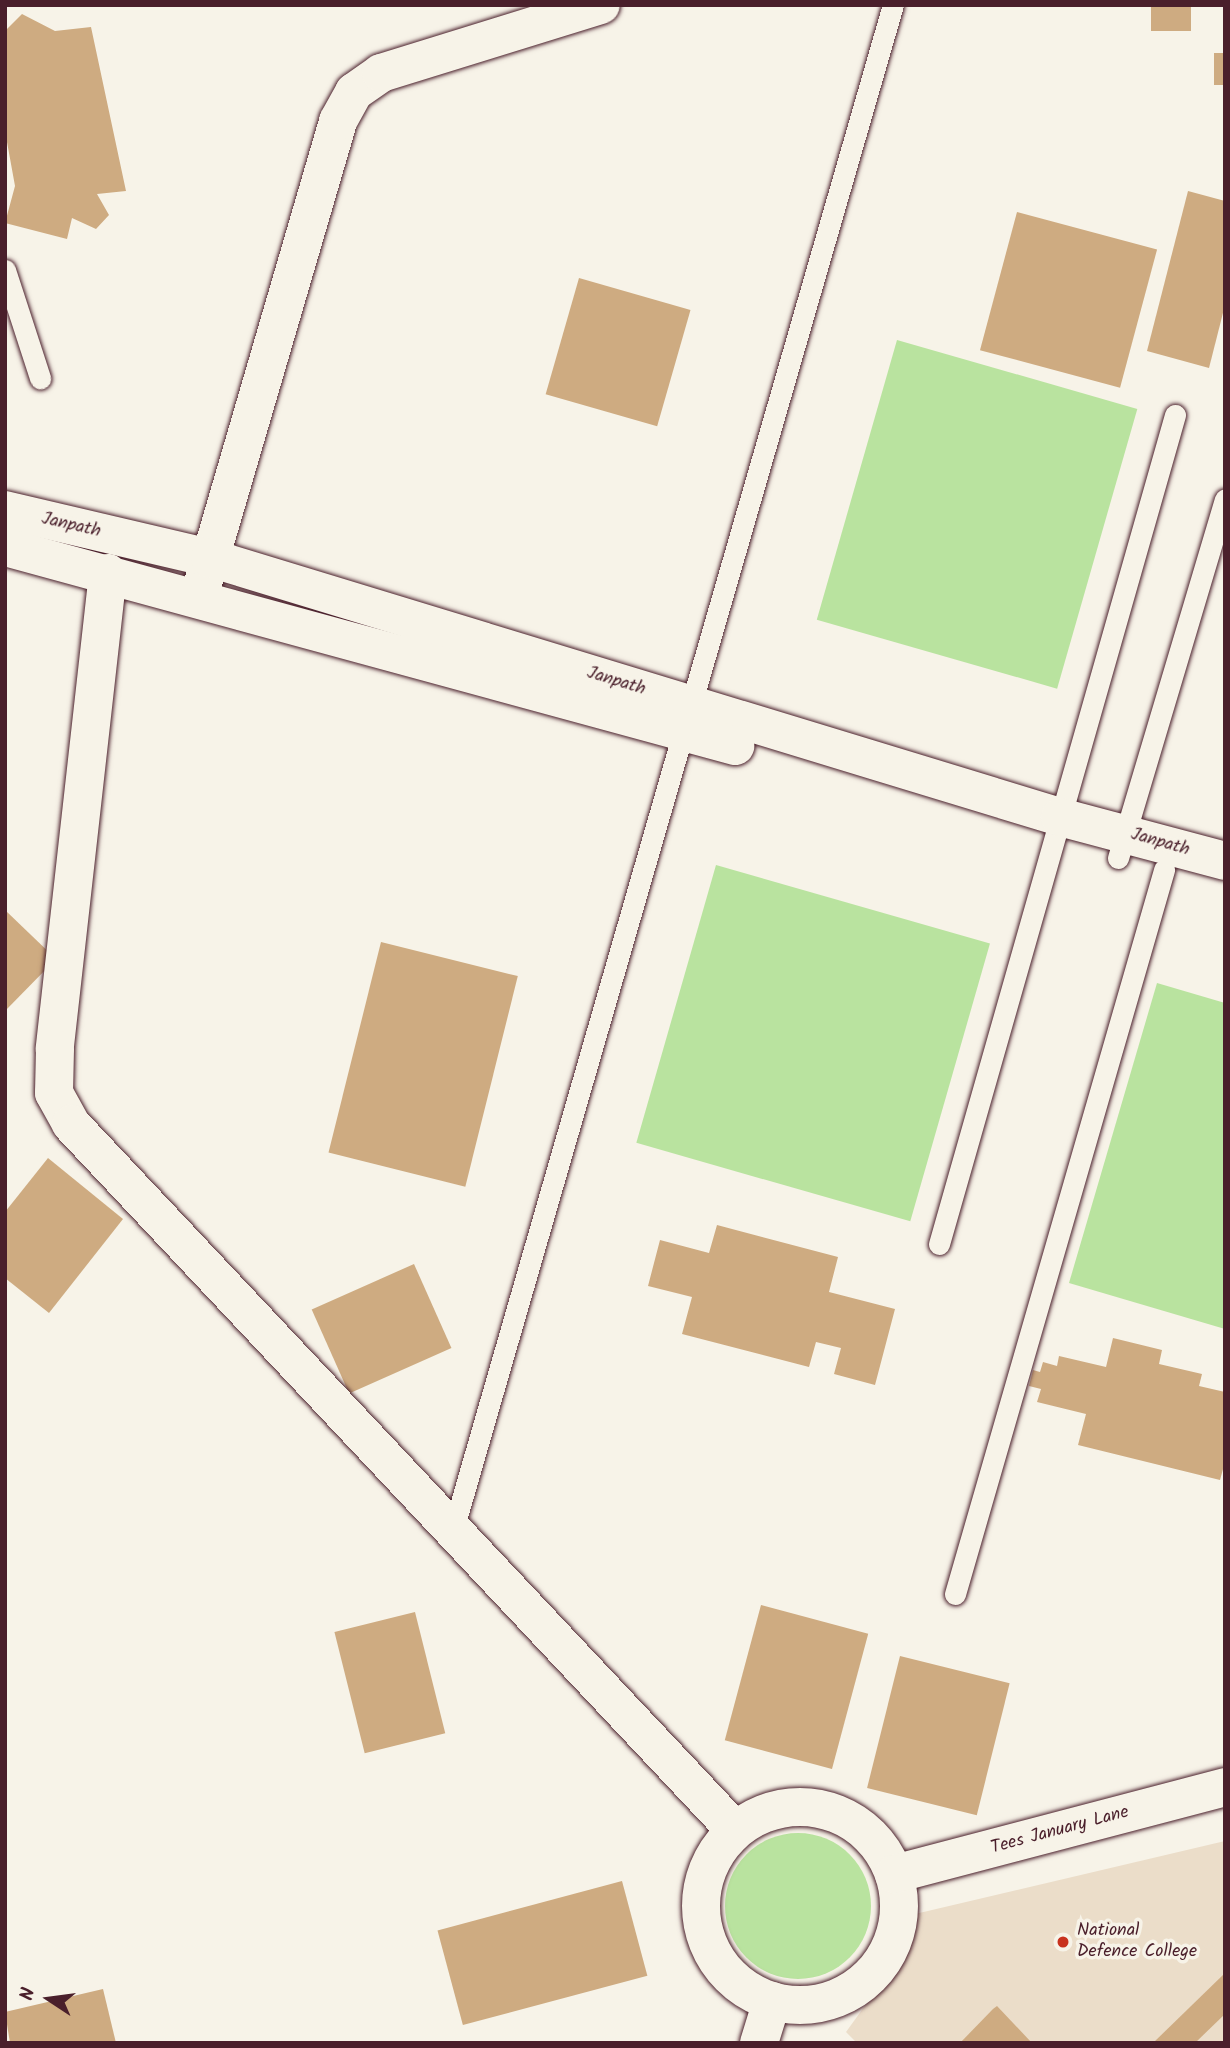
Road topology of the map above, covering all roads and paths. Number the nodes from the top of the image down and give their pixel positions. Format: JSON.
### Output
{"nodes":[{"id":1,"x":601,"y":5,"type":"edge"},
{"id":2,"x":893,"y":5,"type":"edge"},
{"id":3,"x":5,"y":271,"type":"edge"},
{"id":4,"x":40,"y":378,"type":"dead end"},
{"id":5,"x":1175,"y":415,"type":"dead end"},
{"id":6,"x":1225,"y":500,"type":"edge"},
{"id":7,"x":5,"y":510,"type":"edge"},
{"id":8,"x":5,"y":547,"type":"edge"},
{"id":9,"x":211,"y":558,"type":"junction"},
{"id":10,"x":107,"y":573,"type":"junction"},
{"id":11,"x":199,"y":597,"type":"junction"},
{"id":12,"x":691,"y":718,"type":"junction"},
{"id":13,"x":1057,"y":829,"type":"junction"},
{"id":14,"x":1121,"y":845,"type":"junction"},
{"id":15,"x":1225,"y":861,"type":"edge"},
{"id":16,"x":1164,"y":870,"type":"junction"},
{"id":17,"x":1225,"y":888,"type":"edge"},
{"id":18,"x":939,"y":1244,"type":"dead end"},
{"id":19,"x":453,"y":1530,"type":"junction"},
{"id":20,"x":955,"y":1594,"type":"dead end"},
{"id":21,"x":1225,"y":1787,"type":"edge"},
{"id":22,"x":734,"y":1830,"type":"junction"},
{"id":23,"x":894,"y":1874,"type":"junction"},
{"id":24,"x":772,"y":2001,"type":"junction"},
{"id":25,"x":759,"y":2043,"type":"edge"}],
"edges":[{"from":1,"to":9,"type":"street"},
{"from":2,"to":12,"type":"lane"},
{"from":3,"to":4,"type":"lane"},
{"from":5,"to":13,"type":"lane"},
{"from":6,"to":14,"type":"lane"},
{"from":7,"to":9,"type":"street","name":"Janpath"},
{"from":8,"to":10,"type":"street","name":"Janpath"},
{"from":9,"to":11,"type":"street"},
{"from":9,"to":12,"type":"street","name":"Janpath"},
{"from":10,"to":11,"type":"street","name":"Janpath"},
{"from":10,"to":19,"type":"street"},
{"from":11,"to":12,"type":"street","name":"Janpath"},
{"from":12,"to":13,"type":"street","name":"Janpath"},
{"from":12,"to":19,"type":"lane"},
{"from":13,"to":14,"type":"street","name":"Janpath"},
{"from":13,"to":18,"type":"lane"},
{"from":14,"to":15,"type":"street","name":"Janpath"},
{"from":14,"to":16,"type":"street","name":"Janpath"},
{"from":16,"to":17,"type":"street","name":"Janpath"},
{"from":16,"to":20,"type":"lane"},
{"from":19,"to":22,"type":"street"},
{"from":21,"to":23,"type":"street","name":"Tees January Lane"},
{"from":22,"to":23,"type":"street"},
{"from":22,"to":24,"type":"street"},
{"from":23,"to":24,"type":"street"},
{"from":24,"to":25,"type":"street"}]}
